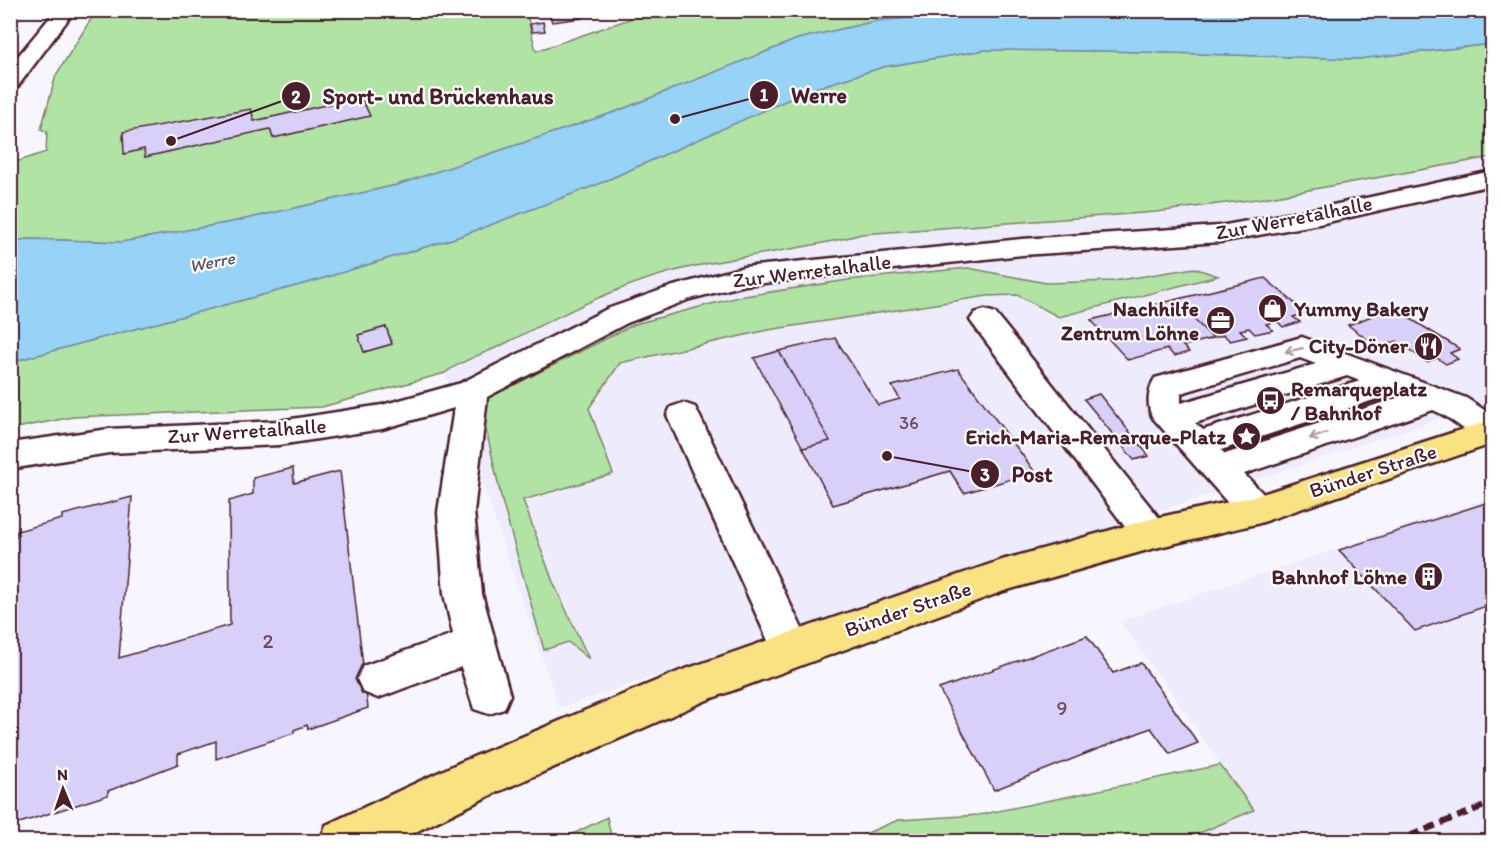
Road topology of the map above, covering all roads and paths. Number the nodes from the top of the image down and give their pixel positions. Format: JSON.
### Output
{"nodes":[{"id":1,"x":66,"y":10,"type":"edge"},
{"id":2,"x":10,"y":81,"type":"edge"},
{"id":3,"x":1492,"y":178,"type":"edge"},
{"id":4,"x":985,"y":320,"type":"dead end"},
{"id":5,"x":1394,"y":382,"type":"junction"},
{"id":6,"x":472,"y":391,"type":"junction"},
{"id":7,"x":1433,"y":398,"type":"junction"},
{"id":8,"x":683,"y":415,"type":"dead end"},
{"id":9,"x":1492,"y":432,"type":"edge"},
{"id":10,"x":10,"y":456,"type":"edge"},
{"id":11,"x":1207,"y":457,"type":"junction"},
{"id":12,"x":1256,"y":510,"type":"junction"},
{"id":13,"x":1151,"y":534,"type":"junction"},
{"id":14,"x":476,"y":644,"type":"junction"},
{"id":15,"x":792,"y":650,"type":"junction"},
{"id":16,"x":378,"y":679,"type":"dead end"},
{"id":17,"x":489,"y":695,"type":"dead end"},
{"id":18,"x":342,"y":842,"type":"edge"}],
"edges":[{"from":1,"to":2,"type":"street"},
{"from":3,"to":6,"type":"street","name":"Zur Werretalhalle"},
{"from":4,"to":13,"type":"street"},
{"from":5,"to":7,"type":"street"},
{"from":5,"to":11,"type":"street"},
{"from":5,"to":11,"type":"street","one_way":true},
{"from":6,"to":10,"type":"street","name":"Zur Werretalhalle"},
{"from":6,"to":14,"type":"street"},
{"from":7,"to":9,"type":"street"},
{"from":7,"to":11,"type":"street","one_way":true},
{"from":8,"to":15,"type":"street"},
{"from":9,"to":12,"type":"main road","name":"Bünder Straße"},
{"from":11,"to":12,"type":"street"},
{"from":12,"to":13,"type":"main road","name":"Bünder Straße"},
{"from":13,"to":15,"type":"main road","name":"Bünder Straße"},
{"from":14,"to":16,"type":"street"},
{"from":14,"to":17,"type":"street"},
{"from":15,"to":18,"type":"main road","name":"Bünder Straße"}]}
